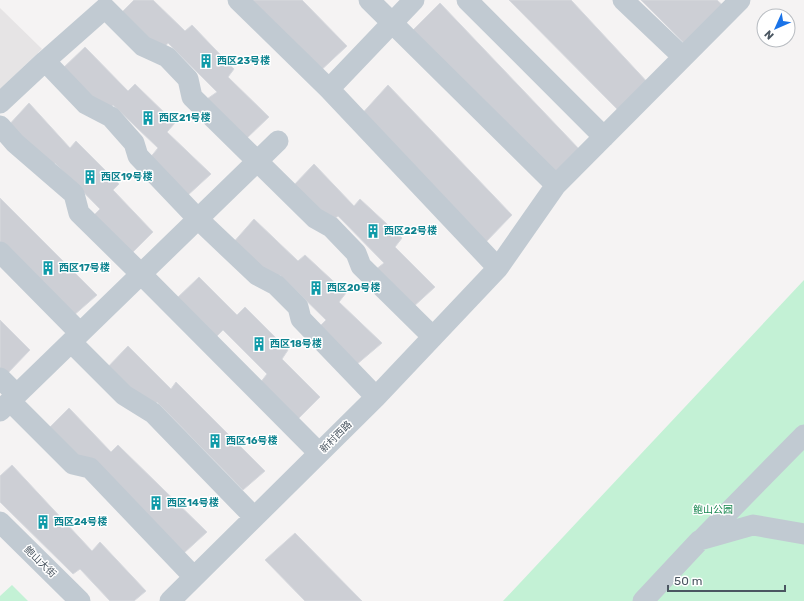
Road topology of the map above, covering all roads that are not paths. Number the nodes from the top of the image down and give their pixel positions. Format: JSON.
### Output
{"nodes":[{"id":1,"x":238,"y":0,"type":"edge"},
{"id":2,"x":369,"y":0,"type":"edge"},
{"id":3,"x":414,"y":0,"type":"edge"},
{"id":4,"x":467,"y":0,"type":"edge"},
{"id":5,"x":623,"y":0,"type":"edge"},
{"id":6,"x":740,"y":0,"type":"edge"},
{"id":7,"x":392,"y":23,"type":"junction"},
{"id":8,"x":683,"y":57,"type":"junction"},
{"id":9,"x":45,"y":61,"type":"junction"},
{"id":10,"x":329,"y":89,"type":"junction"},
{"id":11,"x":0,"y":103,"type":"edge"},
{"id":12,"x":0,"y":126,"type":"edge"},
{"id":13,"x":604,"y":137,"type":"junction"},
{"id":14,"x":278,"y":141,"type":"dead end"},
{"id":15,"x":256,"y":162,"type":"junction"},
{"id":16,"x":556,"y":185,"type":"junction"},
{"id":17,"x":198,"y":219,"type":"junction"},
{"id":18,"x":0,"y":252,"type":"edge"},
{"id":19,"x":498,"y":268,"type":"junction"},
{"id":20,"x":141,"y":274,"type":"junction"},
{"id":21,"x":433,"y":337,"type":"junction"},
{"id":22,"x":76,"y":338,"type":"junction"},
{"id":23,"x":0,"y":378,"type":"edge"},
{"id":24,"x":376,"y":397,"type":"junction"},
{"id":25,"x":9,"y":402,"type":"edge"},
{"id":26,"x":804,"y":435,"type":"edge"},
{"id":27,"x":319,"y":453,"type":"junction"},
{"id":28,"x":254,"y":517,"type":"junction"},
{"id":29,"x":0,"y":522,"type":"edge"},
{"id":30,"x":804,"y":534,"type":"edge"},
{"id":31,"x":700,"y":540,"type":"junction"},
{"id":32,"x":194,"y":577,"type":"junction"},
{"id":33,"x":80,"y":601,"type":"edge"},
{"id":34,"x":170,"y":601,"type":"edge"},
{"id":35,"x":643,"y":601,"type":"edge"}],
"edges":[{"from":1,"to":10,"type":"street"},
{"from":2,"to":7,"type":"street"},
{"from":3,"to":7,"type":"street"},
{"from":4,"to":13,"type":"street"},
{"from":5,"to":8,"type":"street"},
{"from":6,"to":8,"type":"street","name":"新村西路"},
{"from":7,"to":10,"type":"street"},
{"from":7,"to":16,"type":"street"},
{"from":8,"to":13,"type":"street","name":"新村西路"},
{"from":9,"to":11,"type":"street"},
{"from":9,"to":15,"type":"street"},
{"from":9,"to":17,"type":"street"},
{"from":10,"to":19,"type":"street"},
{"from":12,"to":20,"type":"street"},
{"from":13,"to":16,"type":"street","name":"新村西路"},
{"from":14,"to":15,"type":"street"},
{"from":15,"to":17,"type":"street"},
{"from":15,"to":21,"type":"street"},
{"from":16,"to":19,"type":"street","name":"新村西路"},
{"from":17,"to":20,"type":"street"},
{"from":17,"to":24,"type":"street"},
{"from":18,"to":22,"type":"street"},
{"from":19,"to":21,"type":"street","name":"新村西路"},
{"from":20,"to":22,"type":"street"},
{"from":20,"to":27,"type":"street"},
{"from":21,"to":24,"type":"street","name":"新村西路"},
{"from":22,"to":25,"type":"street"},
{"from":22,"to":28,"type":"street"},
{"from":23,"to":25,"type":"street"},
{"from":24,"to":27,"type":"street","name":"新村西路"},
{"from":25,"to":32,"type":"street"},
{"from":26,"to":31,"type":"street"},
{"from":27,"to":28,"type":"street","name":"新村西路"},
{"from":28,"to":32,"type":"street","name":"新村西路"},
{"from":29,"to":33,"type":"street","name":"鲍山大街"},
{"from":30,"to":31,"type":"street"},
{"from":31,"to":35,"type":"street"},
{"from":32,"to":34,"type":"street","name":"新村西路"}]}
